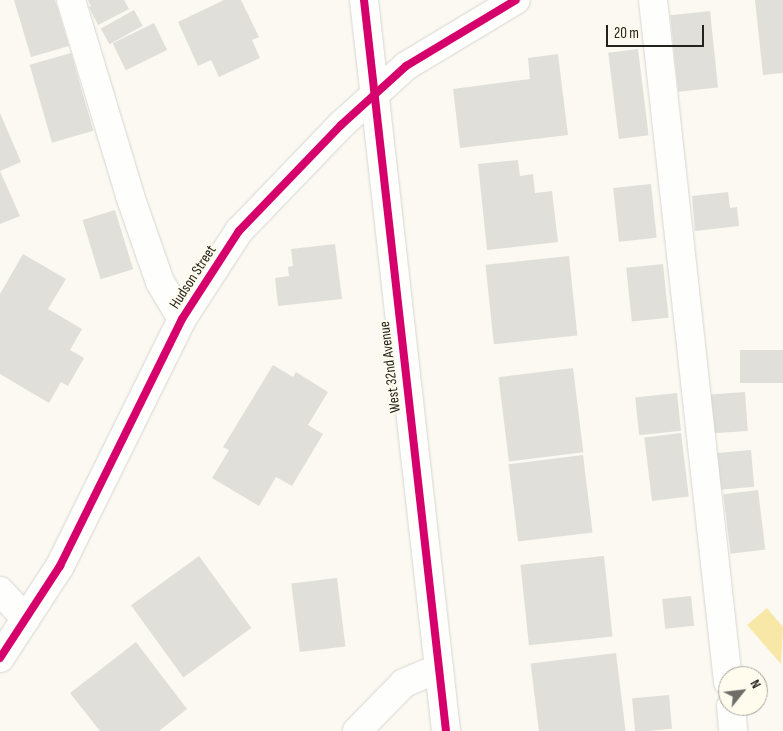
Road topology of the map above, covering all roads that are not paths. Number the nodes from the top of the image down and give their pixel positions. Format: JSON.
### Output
{"nodes":[{"id":1,"x":70,"y":0,"type":"edge"},
{"id":2,"x":364,"y":0,"type":"edge"},
{"id":3,"x":516,"y":0,"type":"edge"},
{"id":4,"x":653,"y":0,"type":"edge"},
{"id":5,"x":373,"y":96,"type":"junction"},
{"id":6,"x":182,"y":319,"type":"junction"},
{"id":7,"x":0,"y":590,"type":"edge"},
{"id":8,"x":26,"y":620,"type":"junction"},
{"id":9,"x":0,"y":658,"type":"edge"},
{"id":10,"x":726,"y":666,"type":"edge"},
{"id":11,"x":439,"y":668,"type":"junction"},
{"id":12,"x":732,"y":716,"type":"edge"},
{"id":13,"x":357,"y":731,"type":"edge"},
{"id":14,"x":446,"y":731,"type":"edge"},
{"id":15,"x":733,"y":731,"type":"edge"}],
"edges":[{"from":1,"to":6,"type":"street"},
{"from":2,"to":5,"type":"street","name":"West 32nd Avenue"},
{"from":3,"to":5,"type":"street","name":"Hudson Street"},
{"from":4,"to":10,"type":"street"},
{"from":5,"to":6,"type":"street","name":"Hudson Street"},
{"from":5,"to":11,"type":"street","name":"West 32nd Avenue"},
{"from":6,"to":8,"type":"street","name":"Hudson Street"},
{"from":7,"to":8,"type":"street"},
{"from":8,"to":9,"type":"street","name":"Hudson Street"},
{"from":11,"to":13,"type":"street"},
{"from":11,"to":14,"type":"street","name":"West 32nd Avenue"},
{"from":12,"to":15,"type":"street"}]}
